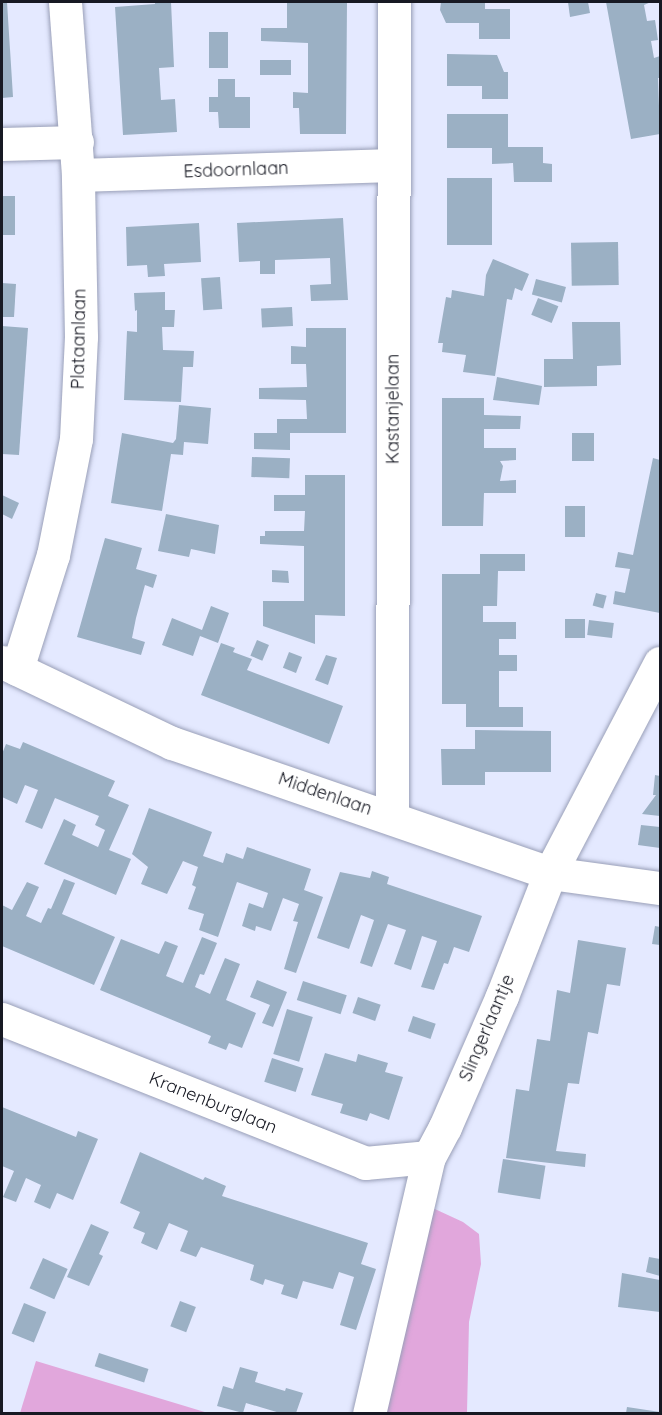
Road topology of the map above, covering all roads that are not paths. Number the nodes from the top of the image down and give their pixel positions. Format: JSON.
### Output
{"nodes":[{"id":1,"x":65,"y":2,"type":"edge"},
{"id":2,"x":394,"y":2,"type":"edge"},
{"id":3,"x":77,"y":142,"type":"junction"},
{"id":4,"x":2,"y":144,"type":"edge"},
{"id":5,"x":393,"y":165,"type":"junction"},
{"id":6,"x":78,"y":174,"type":"junction"},
{"id":7,"x":660,"y":663,"type":"edge"},
{"id":8,"x":9,"y":666,"type":"edge"},
{"id":9,"x":392,"y":817,"type":"junction"},
{"id":10,"x":550,"y":873,"type":"junction"},
{"id":11,"x":660,"y":888,"type":"edge"},
{"id":12,"x":2,"y":1019,"type":"edge"},
{"id":13,"x":429,"y":1157,"type":"junction"},
{"id":14,"x":369,"y":1413,"type":"edge"}],
"edges":[{"from":1,"to":3,"type":"street","name":"Plataanlaan"},
{"from":2,"to":5,"type":"street","name":"Kastanjelaan"},
{"from":3,"to":4,"type":"street"},
{"from":3,"to":6,"type":"street","name":"Plataanlaan"},
{"from":5,"to":6,"type":"street","name":"Esdoornlaan"},
{"from":5,"to":9,"type":"street","name":"Kastanjelaan"},
{"from":6,"to":8,"type":"street","name":"Plataanlaan"},
{"from":7,"to":10,"type":"street","name":"Slingerlaantje"},
{"from":8,"to":9,"type":"street","name":"Middenlaan"},
{"from":9,"to":10,"type":"street","name":"Middenlaan"},
{"from":10,"to":11,"type":"street","name":"Middenlaan"},
{"from":10,"to":13,"type":"street","name":"Slingerlaantje"},
{"from":12,"to":13,"type":"street","name":"Kranenburglaan"},
{"from":13,"to":14,"type":"street","name":"Slingerlaantje"}]}
